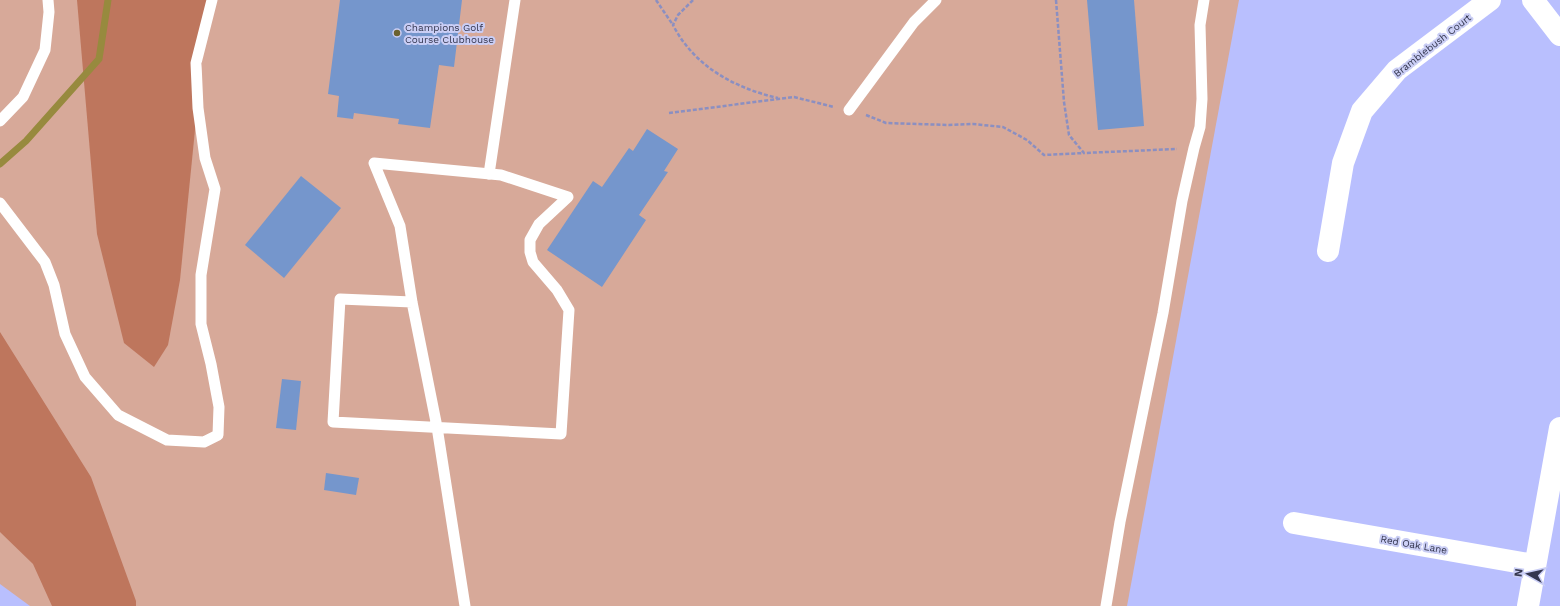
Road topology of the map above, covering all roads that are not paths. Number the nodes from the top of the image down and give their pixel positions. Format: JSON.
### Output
{"nodes":[{"id":1,"x":48,"y":0,"type":"edge"},
{"id":2,"x":212,"y":0,"type":"edge"},
{"id":3,"x":514,"y":0,"type":"edge"},
{"id":4,"x":936,"y":0,"type":"edge"},
{"id":5,"x":1204,"y":0,"type":"edge"},
{"id":6,"x":1490,"y":0,"type":"edge"},
{"id":7,"x":1533,"y":0,"type":"edge"},
{"id":8,"x":1560,"y":36,"type":"edge"},
{"id":9,"x":849,"y":110,"type":"dead end"},
{"id":10,"x":0,"y":120,"type":"edge"},
{"id":11,"x":489,"y":174,"type":"junction"},
{"id":12,"x":0,"y":203,"type":"edge"},
{"id":13,"x":1328,"y":251,"type":"dead end"},
{"id":14,"x":412,"y":302,"type":"junction"},
{"id":15,"x":438,"y":427,"type":"junction"},
{"id":16,"x":1560,"y":428,"type":"edge"},
{"id":17,"x":1294,"y":524,"type":"dead end"},
{"id":18,"x":1534,"y":566,"type":"junction"},
{"id":19,"x":465,"y":606,"type":"edge"},
{"id":20,"x":1106,"y":606,"type":"edge"},
{"id":21,"x":1528,"y":606,"type":"edge"}],
"edges":[{"from":1,"to":10,"type":"lane"},
{"from":2,"to":12,"type":"lane"},
{"from":3,"to":11,"type":"lane"},
{"from":4,"to":9,"type":"lane"},
{"from":5,"to":20,"type":"lane"},
{"from":6,"to":13,"type":"street","name":"Bramblebush Court"},
{"from":7,"to":8,"type":"street"},
{"from":11,"to":14,"type":"lane"},
{"from":11,"to":15,"type":"lane"},
{"from":14,"to":15,"type":"lane"},
{"from":14,"to":15,"type":"lane"},
{"from":15,"to":19,"type":"lane"},
{"from":16,"to":18,"type":"street"},
{"from":17,"to":18,"type":"street","name":"Red Oak Lane"},
{"from":18,"to":21,"type":"street"}]}
